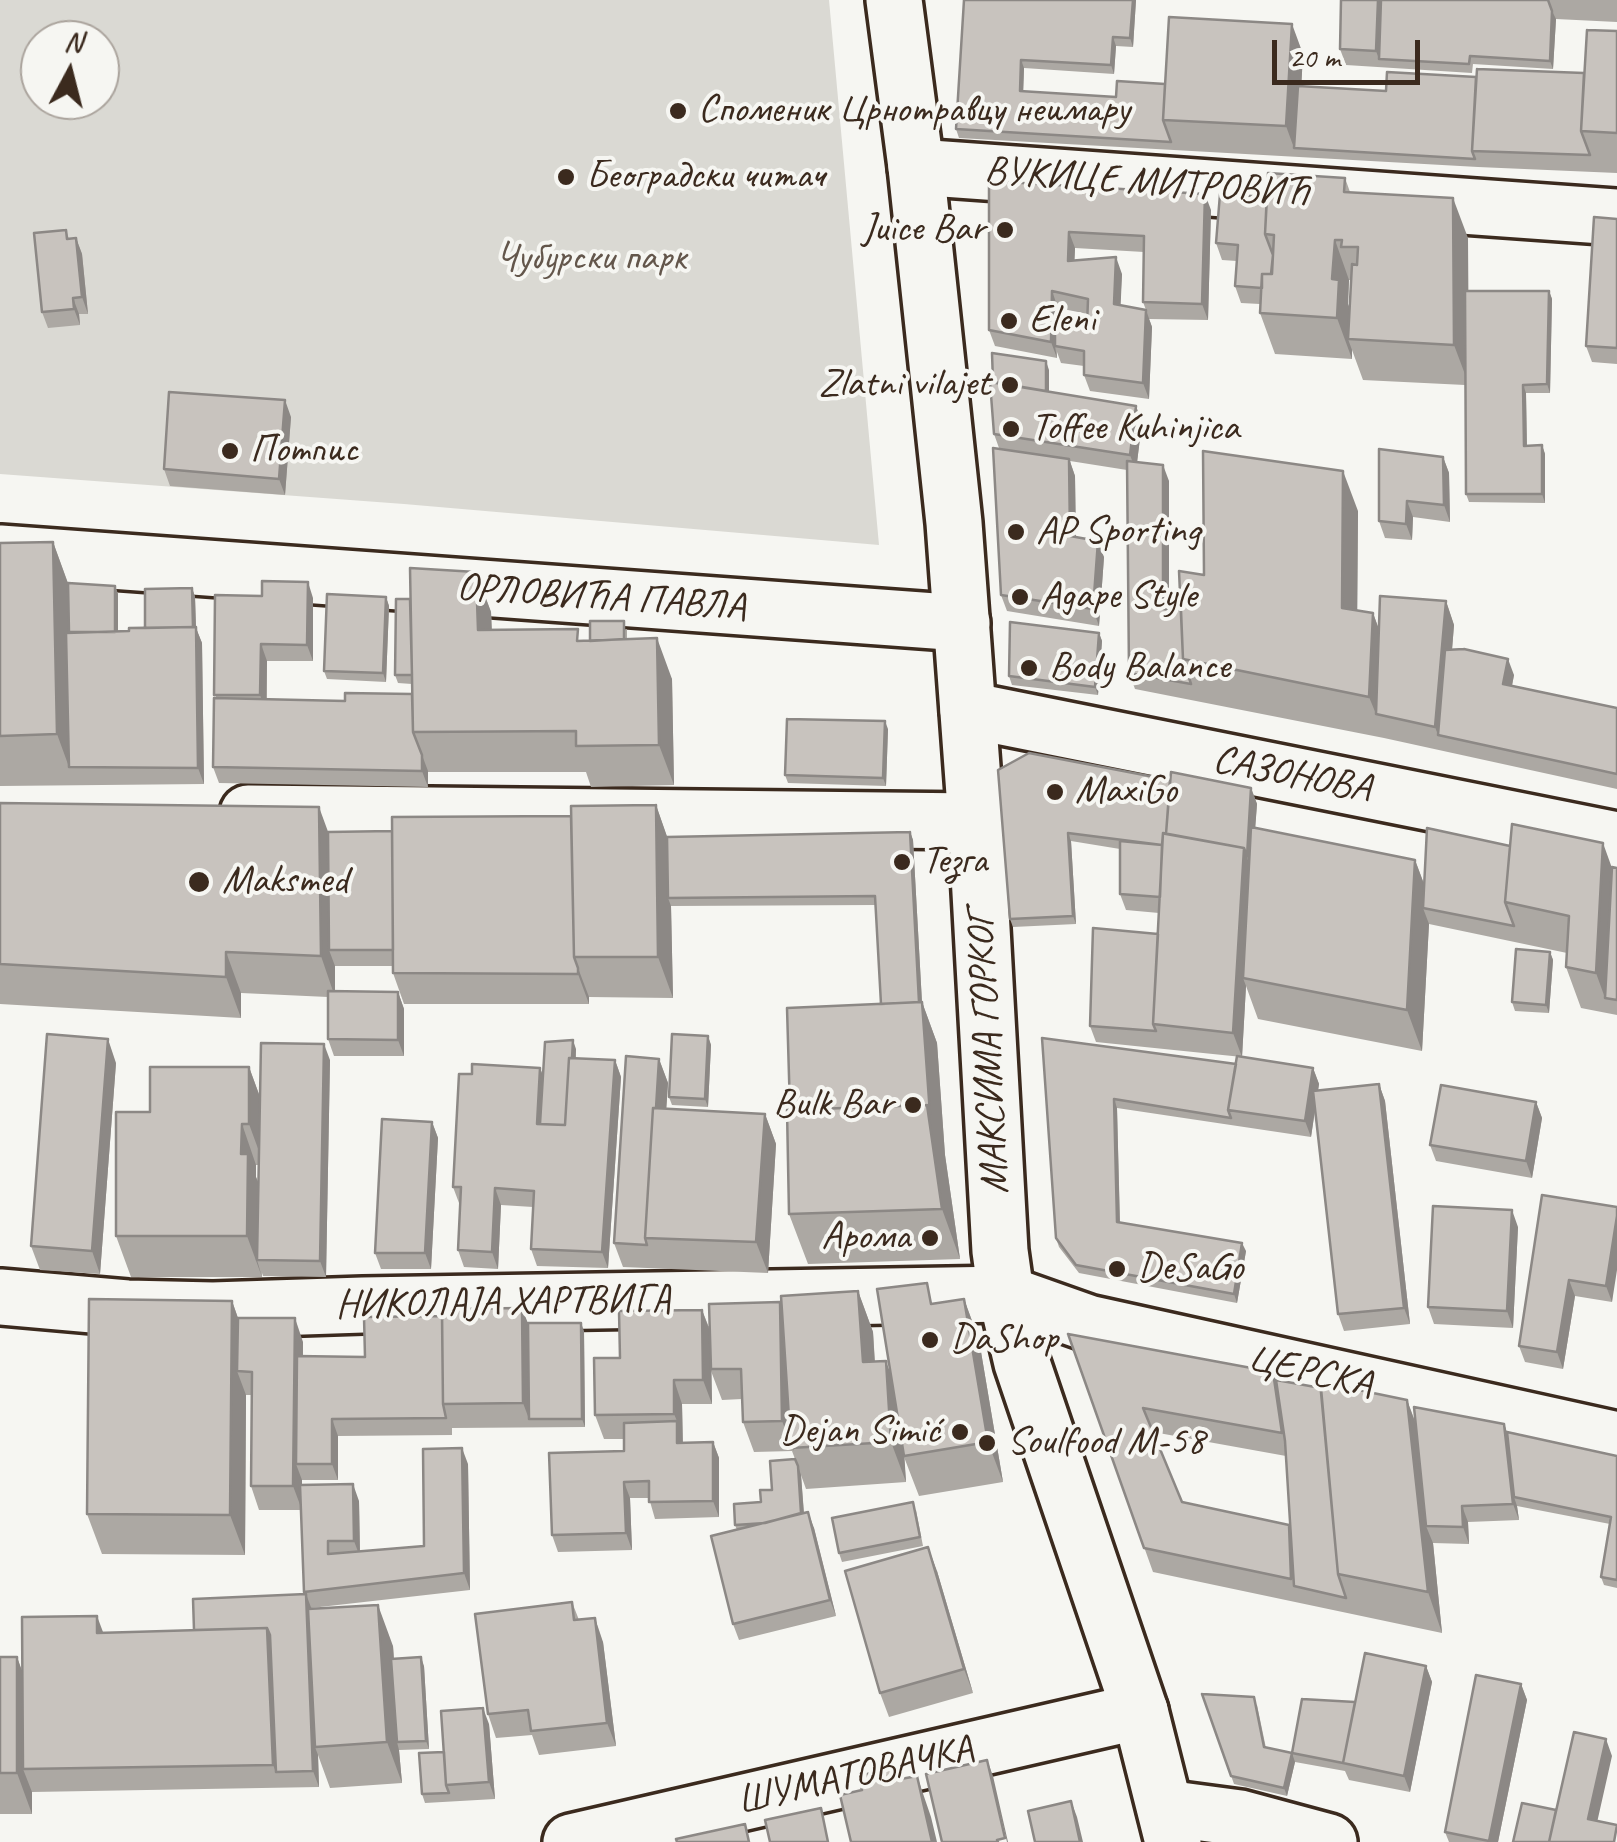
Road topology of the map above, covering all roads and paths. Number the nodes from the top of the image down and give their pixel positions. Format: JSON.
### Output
{"nodes":[{"id":1,"x":894,"y":0,"type":"edge"},
{"id":2,"x":916,"y":167,"type":"junction"},
{"id":3,"x":1617,"y":217,"type":"edge"},
{"id":4,"x":0,"y":553,"type":"edge"},
{"id":5,"x":962,"y":623,"type":"junction"},
{"id":6,"x":968,"y":710,"type":"junction"},
{"id":7,"x":200,"y":812,"type":"edge"},
{"id":8,"x":976,"y":822,"type":"junction"},
{"id":9,"x":1617,"y":840,"type":"edge"},
{"id":10,"x":1006,"y":1294,"type":"junction"},
{"id":11,"x":0,"y":1297,"type":"edge"},
{"id":12,"x":1617,"y":1440,"type":"edge"},
{"id":13,"x":1140,"y":1711,"type":"junction"},
{"id":14,"x":1169,"y":1825,"type":"edge"},
{"id":15,"x":571,"y":1842,"type":"edge"},
{"id":16,"x":1329,"y":1842,"type":"edge"}],
"edges":[{"from":1,"to":2,"type":"street","name":"МАКСИМА ГОРКОГ"},
{"from":2,"to":3,"type":"street","name":"ВУКИЦЕ МИТРОВИЋ"},
{"from":2,"to":5,"type":"street","name":"МАКСИМА ГОРКОГ"},
{"from":4,"to":5,"type":"street","name":"ОРЛОВИЋА ПАВЛА"},
{"from":5,"to":6,"type":"street","name":"МАКСИМА ГОРКОГ"},
{"from":6,"to":8,"type":"street","name":"МАКСИМА ГОРКОГ"},
{"from":6,"to":9,"type":"street","name":"САЗОНОВА"},
{"from":7,"to":8,"type":"street"},
{"from":8,"to":10,"type":"street","name":"МАКСИМА ГОРКОГ"},
{"from":10,"to":11,"type":"street","name":"НИКОЛАЈА ХАРТВИГА"},
{"from":10,"to":12,"type":"street","name":"ЦЕРСКА"},
{"from":10,"to":13,"type":"street","name":"МАКСИМА ГОРКОГ"},
{"from":13,"to":14,"type":"street","name":"МАКСИМА ГОРКОГ"},
{"from":13,"to":15,"type":"street","name":"ШУМАТОВАЧКА"},
{"from":14,"to":16,"type":"street"}]}
